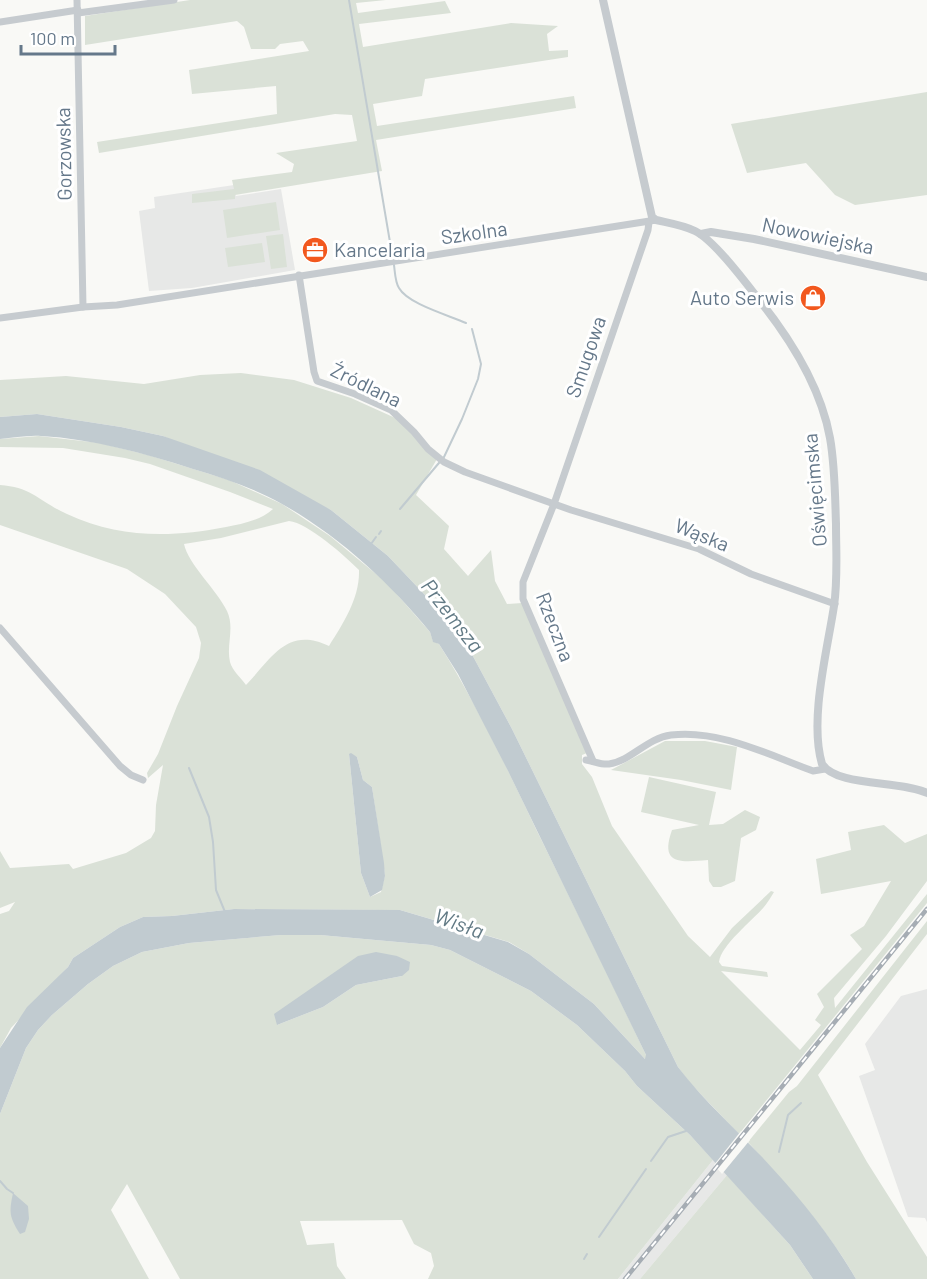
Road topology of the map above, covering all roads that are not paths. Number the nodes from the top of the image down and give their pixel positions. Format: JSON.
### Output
{"nodes":[{"id":1,"x":77,"y":0,"type":"edge"},
{"id":2,"x":174,"y":0,"type":"edge"},
{"id":3,"x":603,"y":0,"type":"edge"},
{"id":4,"x":78,"y":12,"type":"junction"},
{"id":5,"x":0,"y":22,"type":"edge"},
{"id":6,"x":652,"y":221,"type":"junction"},
{"id":7,"x":701,"y":234,"type":"junction"},
{"id":8,"x":299,"y":276,"type":"junction"},
{"id":9,"x":927,"y":277,"type":"edge"},
{"id":10,"x":83,"y":307,"type":"junction"},
{"id":11,"x":0,"y":318,"type":"edge"},
{"id":12,"x":554,"y":504,"type":"junction"},
{"id":13,"x":835,"y":604,"type":"junction"},
{"id":14,"x":0,"y":627,"type":"edge"},
{"id":15,"x":825,"y":770,"type":"junction"},
{"id":16,"x":143,"y":780,"type":"dead end"},
{"id":17,"x":927,"y":794,"type":"edge"}],
"edges":[{"from":1,"to":4,"type":"street","name":"Gorzowska"},
{"from":2,"to":4,"type":"street"},
{"from":3,"to":6,"type":"street"},
{"from":4,"to":5,"type":"street"},
{"from":4,"to":10,"type":"street","name":"Gorzowska"},
{"from":6,"to":7,"type":"street","name":"Oświęcimska"},
{"from":6,"to":8,"type":"street","name":"Szkolna"},
{"from":6,"to":12,"type":"street","name":"Smugowa"},
{"from":7,"to":9,"type":"street","name":"Nowowiejska"},
{"from":7,"to":13,"type":"street","name":"Oświęcimska"},
{"from":8,"to":10,"type":"street","name":"Szkolna"},
{"from":8,"to":12,"type":"street","name":"Źródlana"},
{"from":10,"to":11,"type":"street","name":"Szkolna"},
{"from":12,"to":13,"type":"street","name":"Wąska"},
{"from":12,"to":15,"type":"street","name":"Rzeczna"},
{"from":13,"to":15,"type":"street","name":"Oświęcimska"},
{"from":14,"to":16,"type":"street"},
{"from":15,"to":17,"type":"street"}]}
